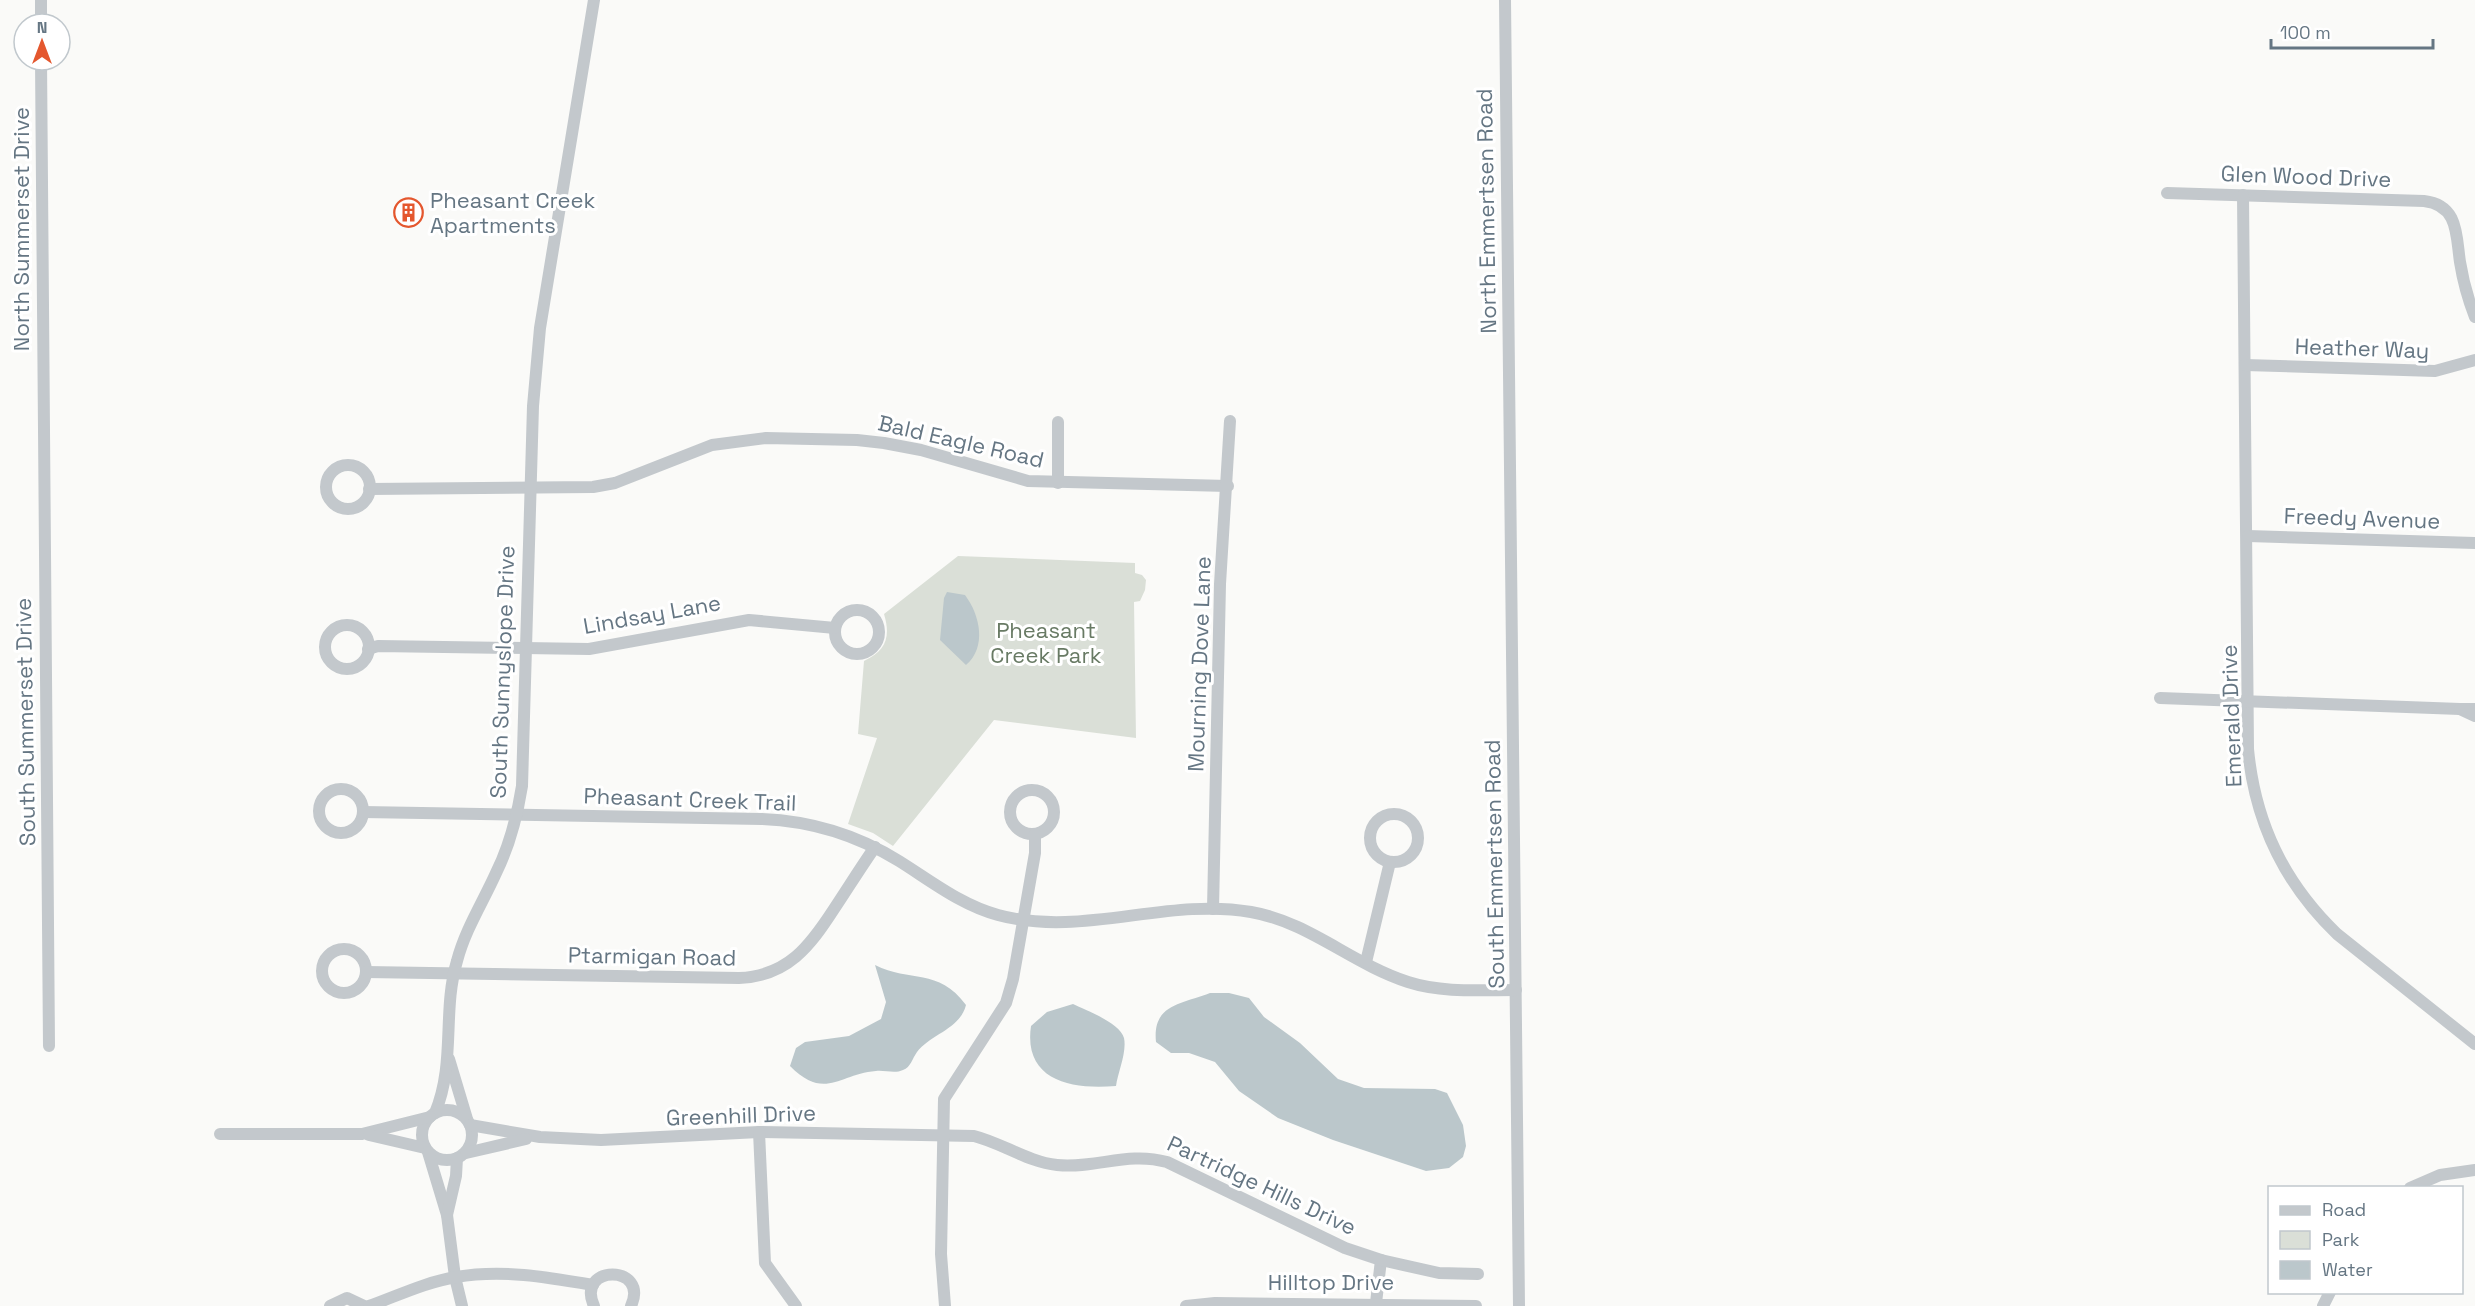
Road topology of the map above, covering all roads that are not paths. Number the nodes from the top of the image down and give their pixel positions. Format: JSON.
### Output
{"nodes":[{"id":1,"x":594,"y":0,"type":"edge"},
{"id":2,"x":1504,"y":0,"type":"edge"},
{"id":3,"x":41,"y":72,"type":"edge"},
{"id":4,"x":2168,"y":193,"type":"dead end"},
{"id":5,"x":2243,"y":195,"type":"junction"},
{"id":6,"x":2475,"y":317,"type":"edge"},
{"id":7,"x":2475,"y":360,"type":"edge"},
{"id":8,"x":2245,"y":365,"type":"junction"},
{"id":9,"x":43,"y":398,"type":"joint"},
{"id":10,"x":1230,"y":421,"type":"dead end"},
{"id":11,"x":1058,"y":422,"type":"dead end"},
{"id":12,"x":1510,"y":422,"type":"joint"},
{"id":13,"x":1058,"y":483,"type":"junction"},
{"id":14,"x":1228,"y":486,"type":"junction"},
{"id":15,"x":369,"y":489,"type":"dead end"},
{"id":16,"x":529,"y":490,"type":"junction"},
{"id":17,"x":2248,"y":536,"type":"junction"},
{"id":18,"x":2475,"y":543,"type":"edge"},
{"id":19,"x":835,"y":628,"type":"dead end"},
{"id":20,"x":368,"y":648,"type":"dead end"},
{"id":21,"x":526,"y":650,"type":"junction"},
{"id":22,"x":2160,"y":698,"type":"dead end"},
{"id":23,"x":2248,"y":701,"type":"junction"},
{"id":24,"x":2460,"y":709,"type":"junction"},
{"id":25,"x":2475,"y":709,"type":"edge"},
{"id":26,"x":2475,"y":716,"type":"edge"},
{"id":27,"x":363,"y":812,"type":"dead end"},
{"id":28,"x":518,"y":815,"type":"junction"},
{"id":29,"x":1035,"y":834,"type":"dead end"},
{"id":30,"x":874,"y":847,"type":"junction"},
{"id":31,"x":1390,"y":862,"type":"junction"},
{"id":32,"x":1213,"y":909,"type":"junction"},
{"id":33,"x":1023,"y":921,"type":"junction"},
{"id":34,"x":1366,"y":962,"type":"junction"},
{"id":35,"x":366,"y":972,"type":"dead end"},
{"id":36,"x":453,"y":974,"type":"junction"},
{"id":37,"x":1516,"y":990,"type":"junction"},
{"id":38,"x":2475,"y":1044,"type":"edge"},
{"id":39,"x":49,"y":1046,"type":"dead end"},
{"id":40,"x":449,"y":1059,"type":"junction"},
{"id":41,"x":433,"y":1115,"type":"junction"},
{"id":42,"x":469,"y":1122,"type":"junction"},
{"id":43,"x":759,"y":1132,"type":"junction"},
{"id":44,"x":220,"y":1134,"type":"dead end"},
{"id":45,"x":362,"y":1134,"type":"junction"},
{"id":46,"x":943,"y":1135,"type":"junction"},
{"id":47,"x":540,"y":1137,"type":"junction"},
{"id":48,"x":427,"y":1150,"type":"junction"},
{"id":49,"x":462,"y":1156,"type":"junction"},
{"id":50,"x":2475,"y":1170,"type":"edge"},
{"id":51,"x":2415,"y":1186,"type":"edge"},
{"id":52,"x":447,"y":1215,"type":"junction"},
{"id":53,"x":1381,"y":1260,"type":"junction"},
{"id":54,"x":1478,"y":1274,"type":"dead end"},
{"id":55,"x":455,"y":1277,"type":"junction"},
{"id":56,"x":592,"y":1285,"type":"junction"},
{"id":57,"x":1376,"y":1303,"type":"junction"},
{"id":58,"x":330,"y":1306,"type":"edge"},
{"id":59,"x":364,"y":1306,"type":"edge"},
{"id":60,"x":369,"y":1306,"type":"edge"},
{"id":61,"x":462,"y":1306,"type":"edge"},
{"id":62,"x":594,"y":1306,"type":"edge"},
{"id":63,"x":631,"y":1306,"type":"edge"},
{"id":64,"x":796,"y":1306,"type":"edge"},
{"id":65,"x":945,"y":1306,"type":"edge"},
{"id":66,"x":1186,"y":1306,"type":"edge"},
{"id":67,"x":1476,"y":1306,"type":"edge"},
{"id":68,"x":1519,"y":1306,"type":"edge"}],
"edges":[{"from":1,"to":16,"type":"street","name":"South Sunnyslope Drive"},
{"from":2,"to":12,"type":"street","name":"North Emmertsen Road"},
{"from":3,"to":9,"type":"street","name":"North Summerset Drive"},
{"from":4,"to":5,"type":"street","name":"Glen Wood Drive"},
{"from":5,"to":6,"type":"street","name":"Glen Wood Drive"},
{"from":5,"to":8,"type":"street","name":"Emerald Drive"},
{"from":7,"to":8,"type":"street","name":"Heather Way"},
{"from":8,"to":17,"type":"street","name":"Emerald Drive"},
{"from":9,"to":39,"type":"street","name":"South Summerset Drive"},
{"from":10,"to":14,"type":"street","name":"Mourning Dove Lane"},
{"from":11,"to":13,"type":"street"},
{"from":12,"to":37,"type":"street","name":"South Emmertsen Road"},
{"from":13,"to":14,"type":"street","name":"Bald Eagle Road"},
{"from":13,"to":16,"type":"street","name":"Bald Eagle Road"},
{"from":14,"to":32,"type":"street","name":"Mourning Dove Lane"},
{"from":15,"to":16,"type":"street","name":"Bald Eagle Road"},
{"from":16,"to":21,"type":"street","name":"South Sunnyslope Drive"},
{"from":17,"to":18,"type":"street","name":"Freedy Avenue"},
{"from":17,"to":23,"type":"street","name":"Emerald Drive"},
{"from":19,"to":21,"type":"street","name":"Lindsay Lane"},
{"from":20,"to":21,"type":"street","name":"Lindsay Lane"},
{"from":21,"to":28,"type":"street","name":"South Sunnyslope Drive"},
{"from":22,"to":23,"type":"street"},
{"from":23,"to":24,"type":"street"},
{"from":23,"to":38,"type":"street","name":"Emerald Drive"},
{"from":24,"to":25,"type":"street"},
{"from":24,"to":26,"type":"street"},
{"from":27,"to":28,"type":"street","name":"Pheasant Creek Trail"},
{"from":28,"to":30,"type":"street","name":"Pheasant Creek Trail"},
{"from":28,"to":36,"type":"street","name":"South Sunnyslope Drive"},
{"from":29,"to":33,"type":"street"},
{"from":30,"to":33,"type":"street","name":"Pheasant Creek Trail"},
{"from":30,"to":36,"type":"street","name":"Ptarmigan Road"},
{"from":31,"to":31,"type":"street"},
{"from":31,"to":34,"type":"street"},
{"from":32,"to":33,"type":"street","name":"Pheasant Creek Trail"},
{"from":32,"to":34,"type":"street","name":"Pheasant Creek Trail"},
{"from":33,"to":46,"type":"street"},
{"from":34,"to":37,"type":"street","name":"Pheasant Creek Trail"},
{"from":35,"to":36,"type":"street","name":"Ptarmigan Road"},
{"from":36,"to":40,"type":"street","name":"South Sunnyslope Drive"},
{"from":37,"to":68,"type":"street","name":"South Emmertsen Road"},
{"from":40,"to":41,"type":"street","name":"South Sunnyslope Drive"},
{"from":40,"to":42,"type":"street","name":"South Sunnyslope Drive"},
{"from":41,"to":42,"type":"street"},
{"from":41,"to":45,"type":"street"},
{"from":41,"to":48,"type":"street"},
{"from":42,"to":47,"type":"street","name":"Greenhill Drive"},
{"from":42,"to":49,"type":"street"},
{"from":43,"to":46,"type":"street","name":"Greenhill Drive"},
{"from":43,"to":47,"type":"street","name":"Greenhill Drive"},
{"from":43,"to":64,"type":"street"},
{"from":44,"to":45,"type":"street"},
{"from":45,"to":48,"type":"street"},
{"from":46,"to":53,"type":"street","name":"Partridge Hills Drive"},
{"from":46,"to":65,"type":"street"},
{"from":47,"to":49,"type":"street","name":"Greenhill Drive"},
{"from":48,"to":49,"type":"street"},
{"from":48,"to":52,"type":"street"},
{"from":49,"to":52,"type":"street"},
{"from":50,"to":51,"type":"street"},
{"from":52,"to":55,"type":"street"},
{"from":53,"to":54,"type":"street","name":"Partridge Hills Drive"},
{"from":53,"to":57,"type":"street"},
{"from":55,"to":56,"type":"street"},
{"from":55,"to":60,"type":"street"},
{"from":55,"to":61,"type":"street"},
{"from":56,"to":62,"type":"street"},
{"from":56,"to":63,"type":"street"},
{"from":57,"to":66,"type":"street","name":"Hilltop Drive"},
{"from":57,"to":67,"type":"street","name":"Hilltop Drive"},
{"from":58,"to":59,"type":"street"}]}
